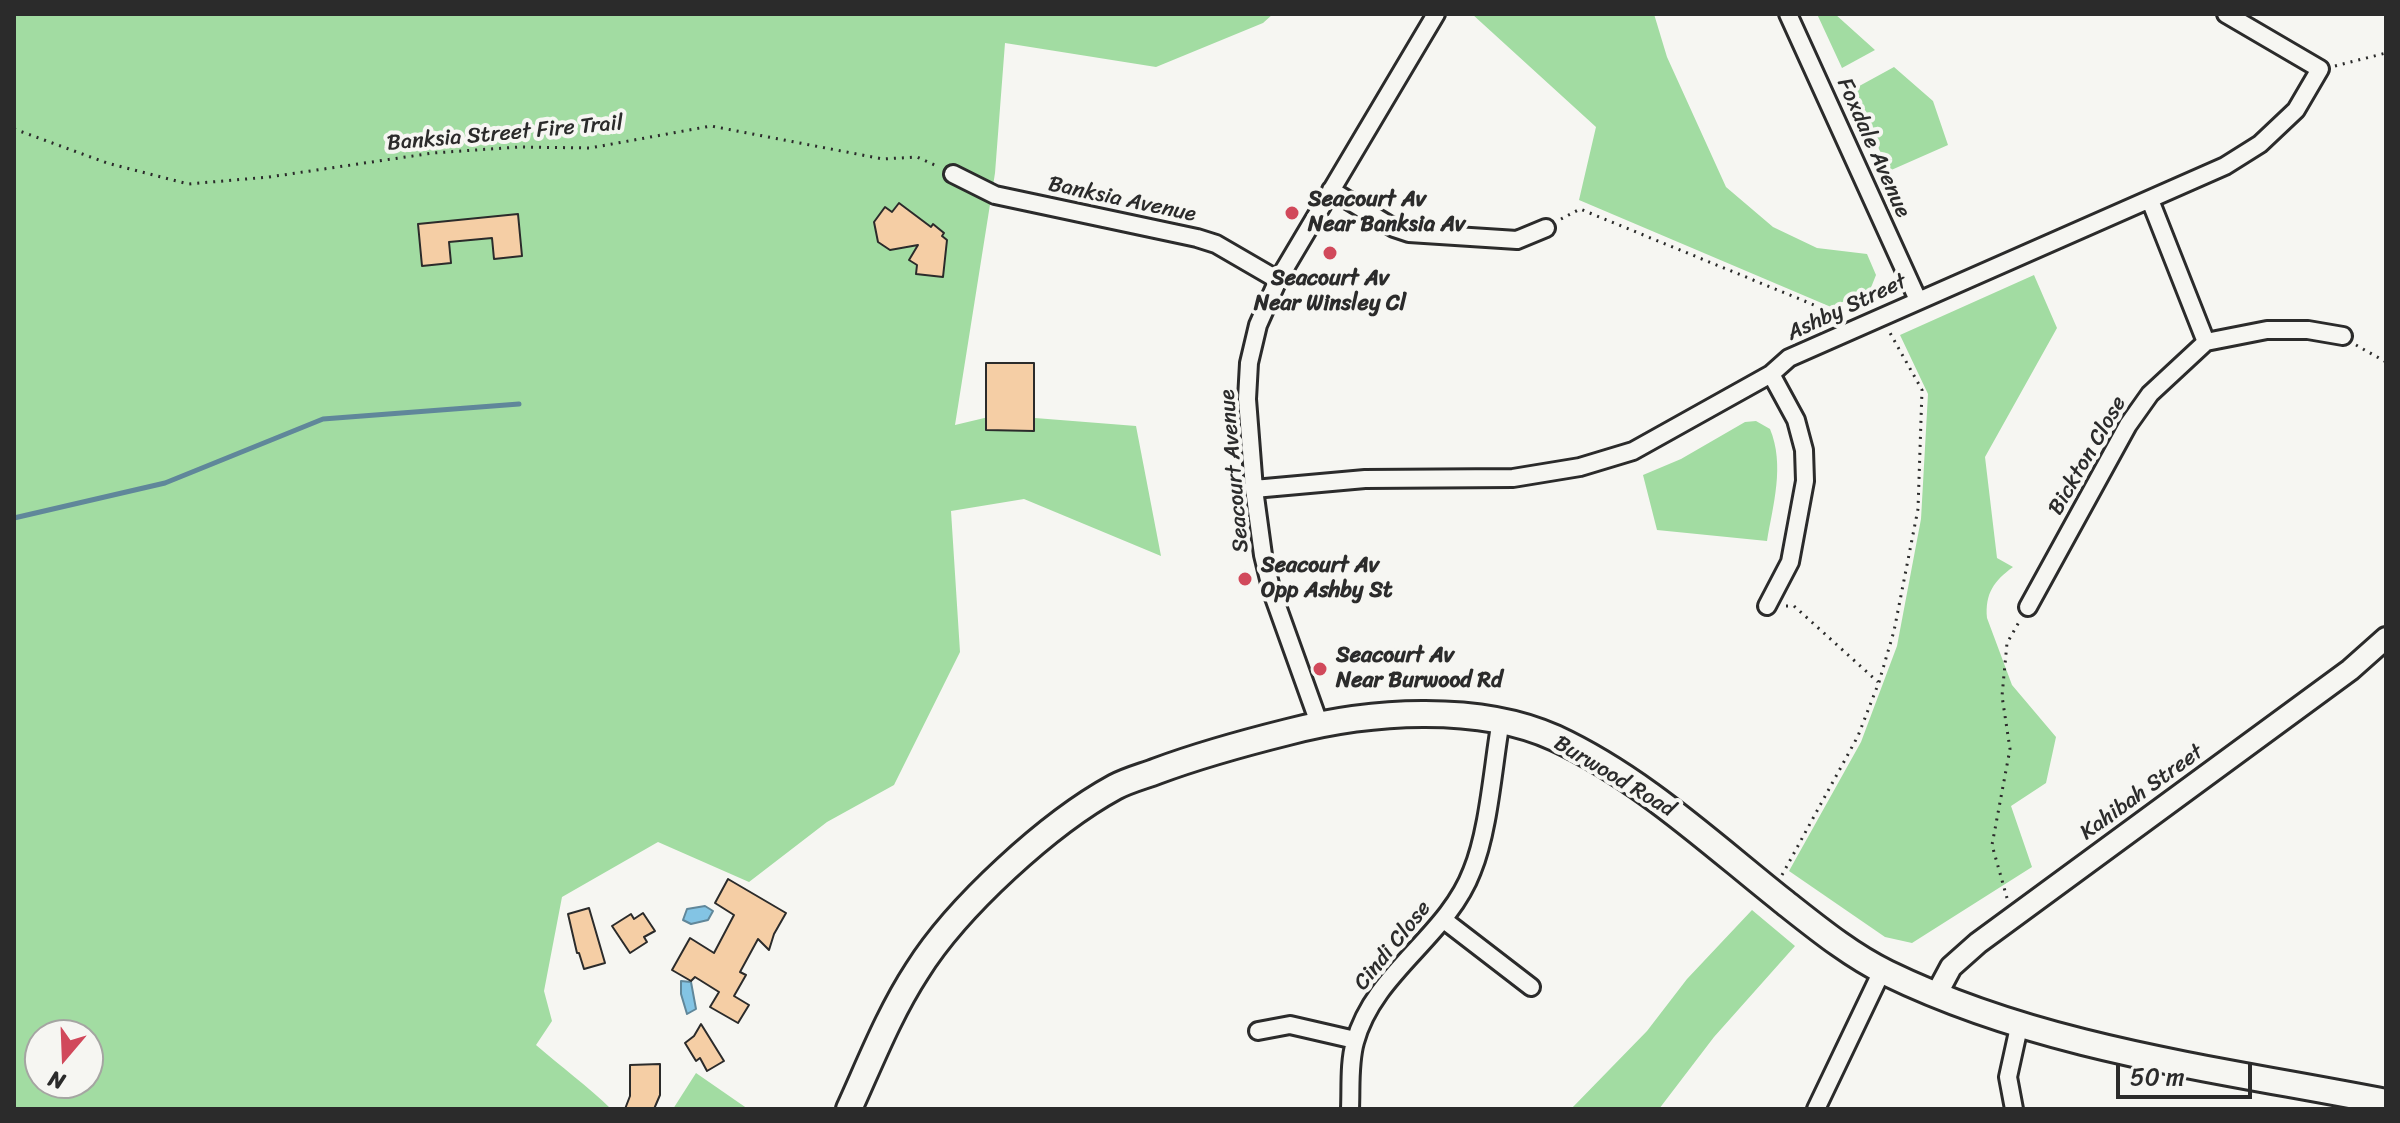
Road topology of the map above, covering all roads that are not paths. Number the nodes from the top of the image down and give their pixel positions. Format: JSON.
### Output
{"nodes":[{"id":1,"x":1436,"y":14,"type":"edge"},
{"id":2,"x":1788,"y":14,"type":"edge"},
{"id":3,"x":2226,"y":14,"type":"edge"},
{"id":4,"x":953,"y":174,"type":"road end"},
{"id":5,"x":1331,"y":190,"type":"junction"},
{"id":6,"x":2150,"y":200,"type":"junction"},
{"id":7,"x":1546,"y":228,"type":"road end"},
{"id":8,"x":1278,"y":280,"type":"junction"},
{"id":9,"x":1918,"y":300,"type":"junction"},
{"id":10,"x":2343,"y":336,"type":"road end"},
{"id":11,"x":2206,"y":342,"type":"junction"},
{"id":12,"x":1771,"y":374,"type":"junction"},
{"id":13,"x":1254,"y":489,"type":"junction"},
{"id":14,"x":1767,"y":606,"type":"road end"},
{"id":15,"x":2028,"y":607,"type":"road end"},
{"id":16,"x":2386,"y":638,"type":"edge"},
{"id":17,"x":1501,"y":720,"type":"junction"},
{"id":18,"x":1319,"y":723,"type":"junction"},
{"id":19,"x":1444,"y":920,"type":"junction"},
{"id":20,"x":1882,"y":971,"type":"junction"},
{"id":21,"x":1531,"y":987,"type":"dead end"},
{"id":22,"x":1936,"y":995,"type":"junction"},
{"id":23,"x":2019,"y":1027,"type":"junction"},
{"id":24,"x":1258,"y":1031,"type":"dead end"},
{"id":25,"x":1355,"y":1040,"type":"junction"},
{"id":26,"x":2386,"y":1102,"type":"edge"},
{"id":27,"x":849,"y":1109,"type":"edge"},
{"id":28,"x":1350,"y":1109,"type":"edge"},
{"id":29,"x":1816,"y":1109,"type":"edge"},
{"id":30,"x":2014,"y":1109,"type":"edge"}],
"edges":[{"from":1,"to":5,"type":"street","name":"Seacourt Avenue"},
{"from":2,"to":9,"type":"street","name":"Foxdale Avenue"},
{"from":3,"to":6,"type":"street","name":"Ashby Street"},
{"from":4,"to":8,"type":"street","name":"Banksia Avenue"},
{"from":5,"to":7,"type":"street"},
{"from":5,"to":8,"type":"street","name":"Seacourt Avenue"},
{"from":6,"to":9,"type":"street","name":"Ashby Street"},
{"from":6,"to":11,"type":"street"},
{"from":8,"to":13,"type":"street","name":"Seacourt Avenue"},
{"from":9,"to":12,"type":"street","name":"Ashby Street"},
{"from":10,"to":11,"type":"street"},
{"from":11,"to":15,"type":"street","name":"Bickton Close"},
{"from":12,"to":13,"type":"street","name":"Ashby Street"},
{"from":12,"to":14,"type":"street"},
{"from":13,"to":18,"type":"street","name":"Seacourt Avenue"},
{"from":16,"to":22,"type":"street","name":"Kahibah Street"},
{"from":17,"to":18,"type":"main road","name":"Burwood Road"},
{"from":17,"to":19,"type":"street","name":"Cindi Close"},
{"from":17,"to":20,"type":"main road","name":"Burwood Road"},
{"from":18,"to":27,"type":"main road","name":"Burwood Road"},
{"from":19,"to":21,"type":"street"},
{"from":19,"to":25,"type":"street","name":"Cindi Close"},
{"from":20,"to":22,"type":"main road","name":"Burwood Road"},
{"from":20,"to":29,"type":"street"},
{"from":22,"to":23,"type":"main road","name":"Burwood Road"},
{"from":23,"to":26,"type":"main road","name":"Burwood Road"},
{"from":23,"to":30,"type":"street"},
{"from":24,"to":25,"type":"street"},
{"from":25,"to":28,"type":"street","name":"Cindi Close"}]}
